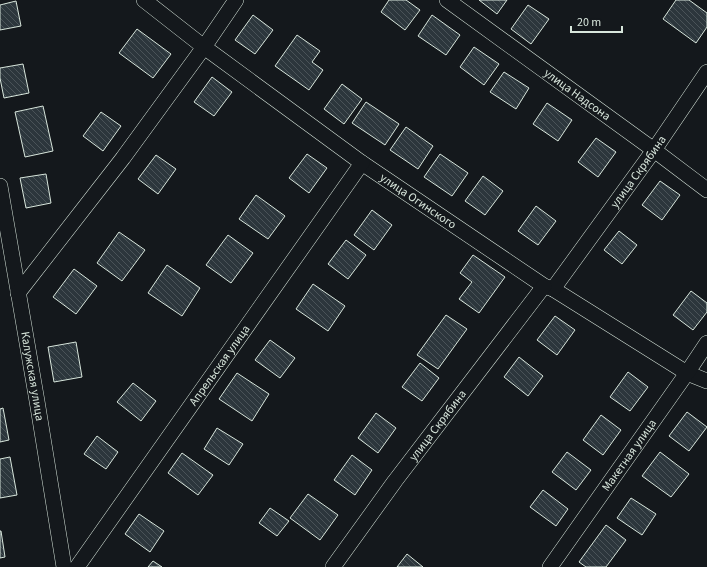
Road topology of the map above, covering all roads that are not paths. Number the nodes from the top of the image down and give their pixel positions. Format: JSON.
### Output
{"nodes":[{"id":1,"x":144,"y":0,"type":"edge"},
{"id":2,"x":236,"y":0,"type":"edge"},
{"id":3,"x":448,"y":0,"type":"edge"},
{"id":4,"x":204,"y":47,"type":"junction"},
{"id":5,"x":707,"y":72,"type":"edge"},
{"id":6,"x":654,"y":150,"type":"junction"},
{"id":7,"x":362,"y":163,"type":"junction"},
{"id":8,"x":0,"y":186,"type":"edge"},
{"id":9,"x":707,"y":190,"type":"edge"},
{"id":10,"x":548,"y":287,"type":"junction"},
{"id":11,"x":18,"y":294,"type":"junction"},
{"id":12,"x":707,"y":343,"type":"edge"},
{"id":13,"x":687,"y":373,"type":"junction"},
{"id":14,"x":707,"y":381,"type":"edge"},
{"id":15,"x":64,"y":567,"type":"edge"},
{"id":16,"x":78,"y":567,"type":"edge"},
{"id":17,"x":333,"y":567,"type":"edge"},
{"id":18,"x":550,"y":567,"type":"edge"}],
"edges":[{"from":1,"to":4,"type":"street","name":"улица Огинского"},
{"from":2,"to":4,"type":"street"},
{"from":3,"to":6,"type":"street","name":"улица Надсона"},
{"from":4,"to":7,"type":"street","name":"улица Огинского"},
{"from":4,"to":11,"type":"street"},
{"from":5,"to":6,"type":"street","name":"улица Скрябина"},
{"from":6,"to":9,"type":"street","name":"улица Надсона"},
{"from":6,"to":10,"type":"street","name":"улица Скрябина"},
{"from":7,"to":10,"type":"street","name":"улица Огинского"},
{"from":7,"to":16,"type":"street","name":"Апрельская улица"},
{"from":8,"to":11,"type":"street","name":"Калужская улица"},
{"from":10,"to":13,"type":"street","name":"улица Огинского"},
{"from":10,"to":17,"type":"street","name":"улица Скрябина"},
{"from":11,"to":15,"type":"street","name":"Калужская улица"},
{"from":12,"to":13,"type":"street","name":"Макетная улица"},
{"from":13,"to":14,"type":"street","name":"улица Огинского"},
{"from":13,"to":18,"type":"street","name":"Макетная улица"}]}
